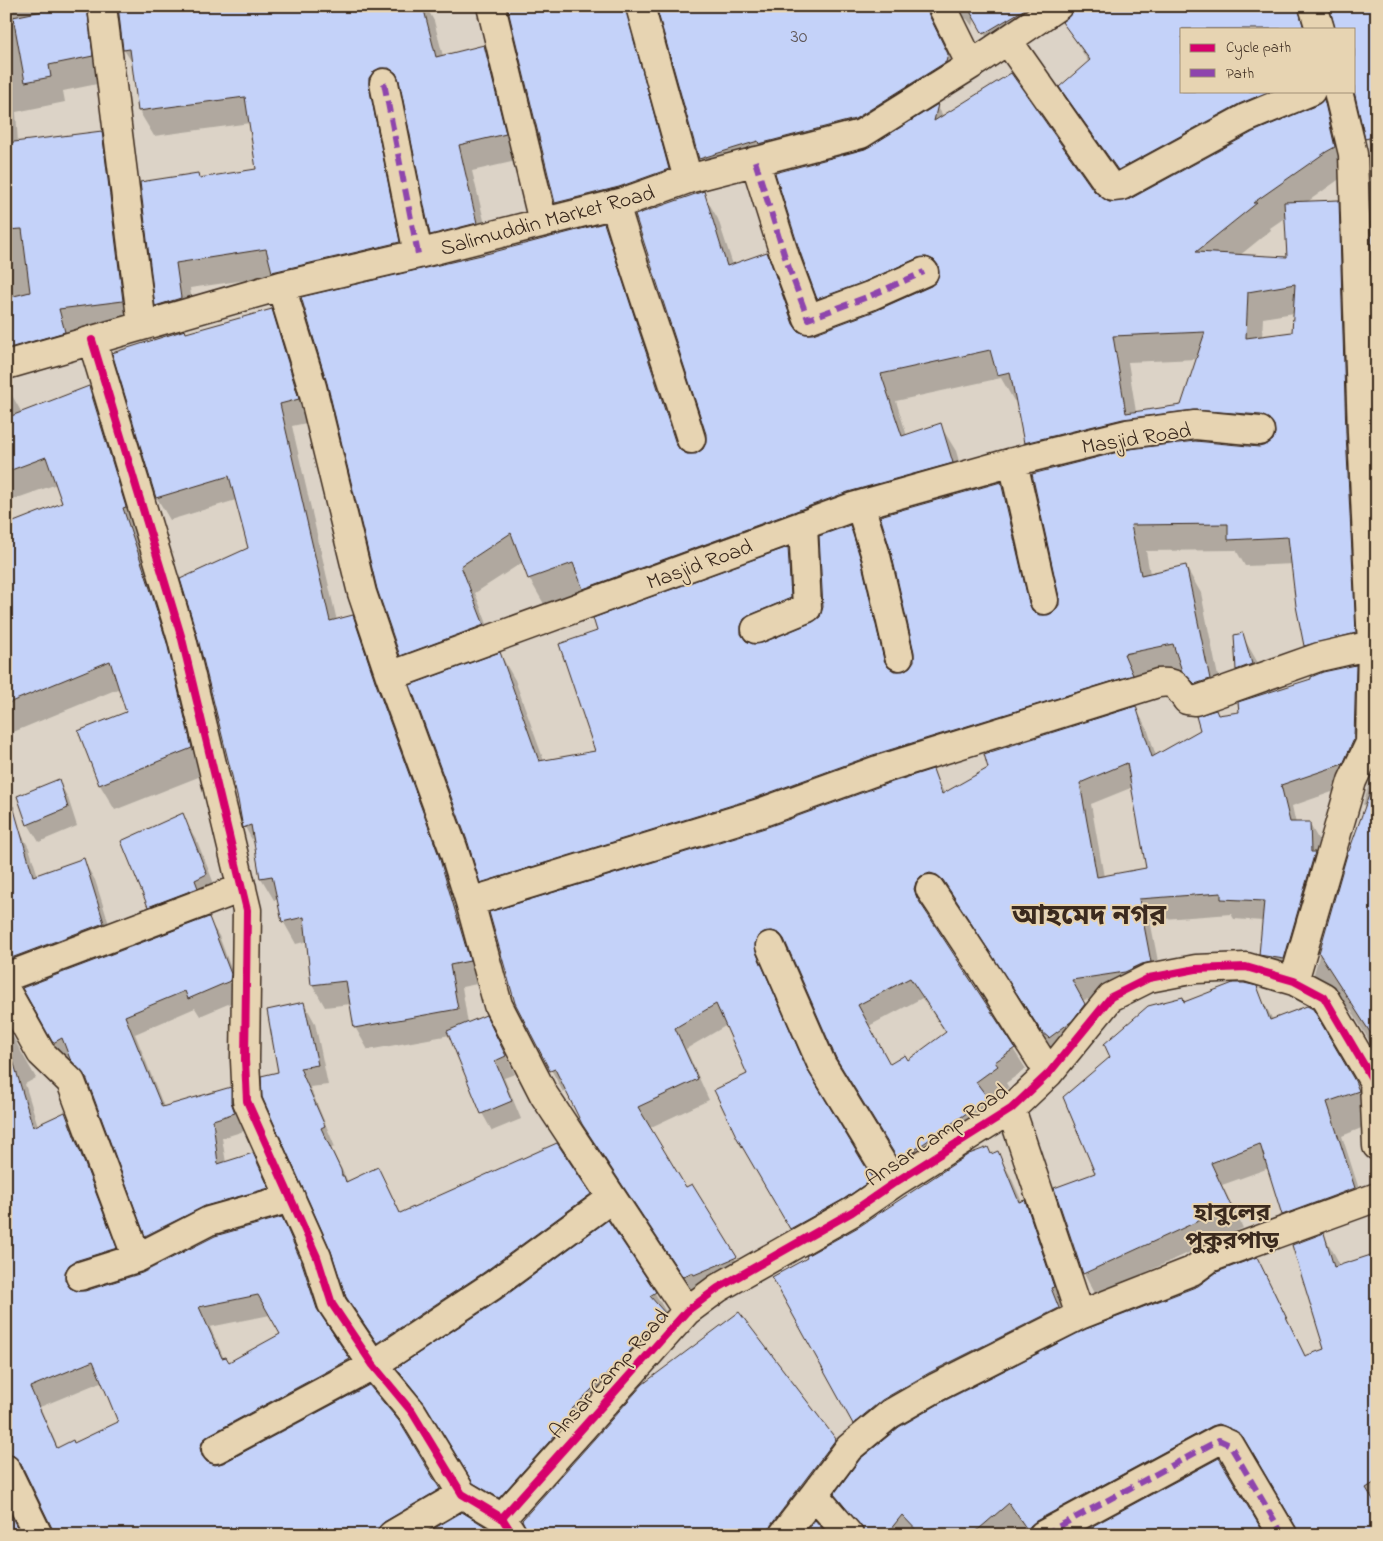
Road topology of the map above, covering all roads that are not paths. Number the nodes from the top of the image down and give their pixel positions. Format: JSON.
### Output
{"nodes":[{"id":1,"x":102,"y":6,"type":"edge"},
{"id":2,"x":491,"y":6,"type":"edge"},
{"id":3,"x":640,"y":6,"type":"edge"},
{"id":4,"x":942,"y":6,"type":"edge"},
{"id":5,"x":1058,"y":6,"type":"edge"},
{"id":6,"x":1313,"y":6,"type":"edge"},
{"id":7,"x":1320,"y":28,"type":"edge"},
{"id":8,"x":1008,"y":41,"type":"junction"},
{"id":9,"x":971,"y":65,"type":"junction"},
{"id":10,"x":384,"y":83,"type":"dead end"},
{"id":11,"x":1309,"y":92,"type":"edge"},
{"id":12,"x":1338,"y":92,"type":"edge"},
{"id":13,"x":755,"y":161,"type":"junction"},
{"id":14,"x":688,"y":179,"type":"junction"},
{"id":15,"x":616,"y":204,"type":"junction"},
{"id":16,"x":543,"y":222,"type":"junction"},
{"id":17,"x":418,"y":254,"type":"junction"},
{"id":18,"x":924,"y":272,"type":"dead end"},
{"id":19,"x":281,"y":286,"type":"junction"},
{"id":20,"x":142,"y":326,"type":"junction"},
{"id":21,"x":92,"y":340,"type":"junction"},
{"id":22,"x":6,"y":365,"type":"edge"},
{"id":23,"x":1260,"y":431,"type":"dead end"},
{"id":24,"x":691,"y":439,"type":"dead end"},
{"id":25,"x":1013,"y":462,"type":"junction"},
{"id":26,"x":860,"y":505,"type":"junction"},
{"id":27,"x":803,"y":525,"type":"junction"},
{"id":28,"x":1044,"y":600,"type":"dead end"},
{"id":29,"x":756,"y":629,"type":"dead end"},
{"id":30,"x":1372,"y":646,"type":"junction"},
{"id":31,"x":899,"y":656,"type":"dead end"},
{"id":32,"x":390,"y":676,"type":"junction"},
{"id":33,"x":242,"y":888,"type":"junction"},
{"id":34,"x":930,"y":889,"type":"dead end"},
{"id":35,"x":470,"y":902,"type":"junction"},
{"id":36,"x":770,"y":946,"type":"dead end"},
{"id":37,"x":6,"y":977,"type":"edge"},
{"id":38,"x":1294,"y":982,"type":"junction"},
{"id":39,"x":6,"y":991,"type":"edge"},
{"id":40,"x":1049,"y":1072,"type":"junction"},
{"id":41,"x":1375,"y":1081,"type":"edge"},
{"id":42,"x":1011,"y":1109,"type":"junction"},
{"id":43,"x":1377,"y":1146,"type":"edge"},
{"id":44,"x":894,"y":1183,"type":"junction"},
{"id":45,"x":1377,"y":1197,"type":"edge"},
{"id":46,"x":291,"y":1198,"type":"junction"},
{"id":47,"x":612,"y":1198,"type":"junction"},
{"id":48,"x":137,"y":1258,"type":"junction"},
{"id":49,"x":80,"y":1276,"type":"dead end"},
{"id":50,"x":687,"y":1311,"type":"junction"},
{"id":51,"x":1080,"y":1315,"type":"junction"},
{"id":52,"x":373,"y":1365,"type":"junction"},
{"id":53,"x":216,"y":1449,"type":"dead end"},
{"id":54,"x":6,"y":1469,"type":"edge"},
{"id":55,"x":462,"y":1494,"type":"junction"},
{"id":56,"x":814,"y":1495,"type":"junction"},
{"id":57,"x":508,"y":1526,"type":"edge"},
{"id":58,"x":38,"y":1535,"type":"edge"},
{"id":59,"x":392,"y":1535,"type":"edge"},
{"id":60,"x":783,"y":1535,"type":"edge"},
{"id":61,"x":849,"y":1535,"type":"edge"},
{"id":62,"x":1043,"y":1535,"type":"edge"},
{"id":63,"x":1283,"y":1535,"type":"edge"}],
"edges":[{"from":1,"to":20,"type":"street"},
{"from":2,"to":16,"type":"street"},
{"from":3,"to":14,"type":"street"},
{"from":4,"to":9,"type":"street"},
{"from":5,"to":8,"type":"street","name":"Salimuddin Market Road"},
{"from":6,"to":7,"type":"street"},
{"from":8,"to":9,"type":"street","name":"Salimuddin Market Road"},
{"from":8,"to":11,"type":"street"},
{"from":9,"to":13,"type":"street","name":"Salimuddin Market Road"},
{"from":10,"to":17,"type":"street"},
{"from":12,"to":30,"type":"street"},
{"from":13,"to":14,"type":"street","name":"Salimuddin Market Road"},
{"from":13,"to":18,"type":"street"},
{"from":14,"to":15,"type":"street","name":"Salimuddin Market Road"},
{"from":15,"to":16,"type":"street","name":"Salimuddin Market Road"},
{"from":15,"to":24,"type":"street"},
{"from":16,"to":17,"type":"street","name":"Salimuddin Market Road"},
{"from":17,"to":19,"type":"street","name":"Salimuddin Market Road"},
{"from":19,"to":20,"type":"street","name":"Salimuddin Market Road"},
{"from":19,"to":32,"type":"street"},
{"from":20,"to":21,"type":"street","name":"Salimuddin Market Road"},
{"from":21,"to":22,"type":"street","name":"Salimuddin Market Road"},
{"from":21,"to":33,"type":"street"},
{"from":23,"to":25,"type":"street","name":"Masjid Road"},
{"from":25,"to":26,"type":"street","name":"Masjid Road"},
{"from":25,"to":28,"type":"street"},
{"from":26,"to":27,"type":"street","name":"Masjid Road"},
{"from":26,"to":31,"type":"street"},
{"from":27,"to":29,"type":"street"},
{"from":27,"to":32,"type":"street","name":"Masjid Road"},
{"from":30,"to":35,"type":"street"},
{"from":30,"to":38,"type":"street"},
{"from":32,"to":35,"type":"street"},
{"from":33,"to":37,"type":"street"},
{"from":33,"to":46,"type":"street"},
{"from":34,"to":40,"type":"street"},
{"from":35,"to":47,"type":"street"},
{"from":36,"to":44,"type":"street"},
{"from":38,"to":40,"type":"street","name":"Ansar Camp Road"},
{"from":38,"to":41,"type":"street","name":"Ansar Camp Road"},
{"from":39,"to":48,"type":"street"},
{"from":40,"to":42,"type":"street","name":"Ansar Camp Road"},
{"from":41,"to":43,"type":"street","name":"Ansar Camp Road"},
{"from":42,"to":44,"type":"street","name":"Ansar Camp Road"},
{"from":42,"to":51,"type":"street"},
{"from":44,"to":50,"type":"street","name":"Ansar Camp Road"},
{"from":45,"to":51,"type":"street"},
{"from":46,"to":48,"type":"street"},
{"from":46,"to":52,"type":"street"},
{"from":47,"to":50,"type":"street"},
{"from":47,"to":52,"type":"street"},
{"from":48,"to":49,"type":"street"},
{"from":50,"to":57,"type":"street","name":"Ansar Camp Road"},
{"from":51,"to":56,"type":"street"},
{"from":52,"to":53,"type":"street"},
{"from":52,"to":55,"type":"street"},
{"from":54,"to":58,"type":"street"},
{"from":55,"to":57,"type":"street"},
{"from":55,"to":59,"type":"street"},
{"from":56,"to":60,"type":"street"},
{"from":56,"to":61,"type":"street"},
{"from":62,"to":63,"type":"street"}]}
